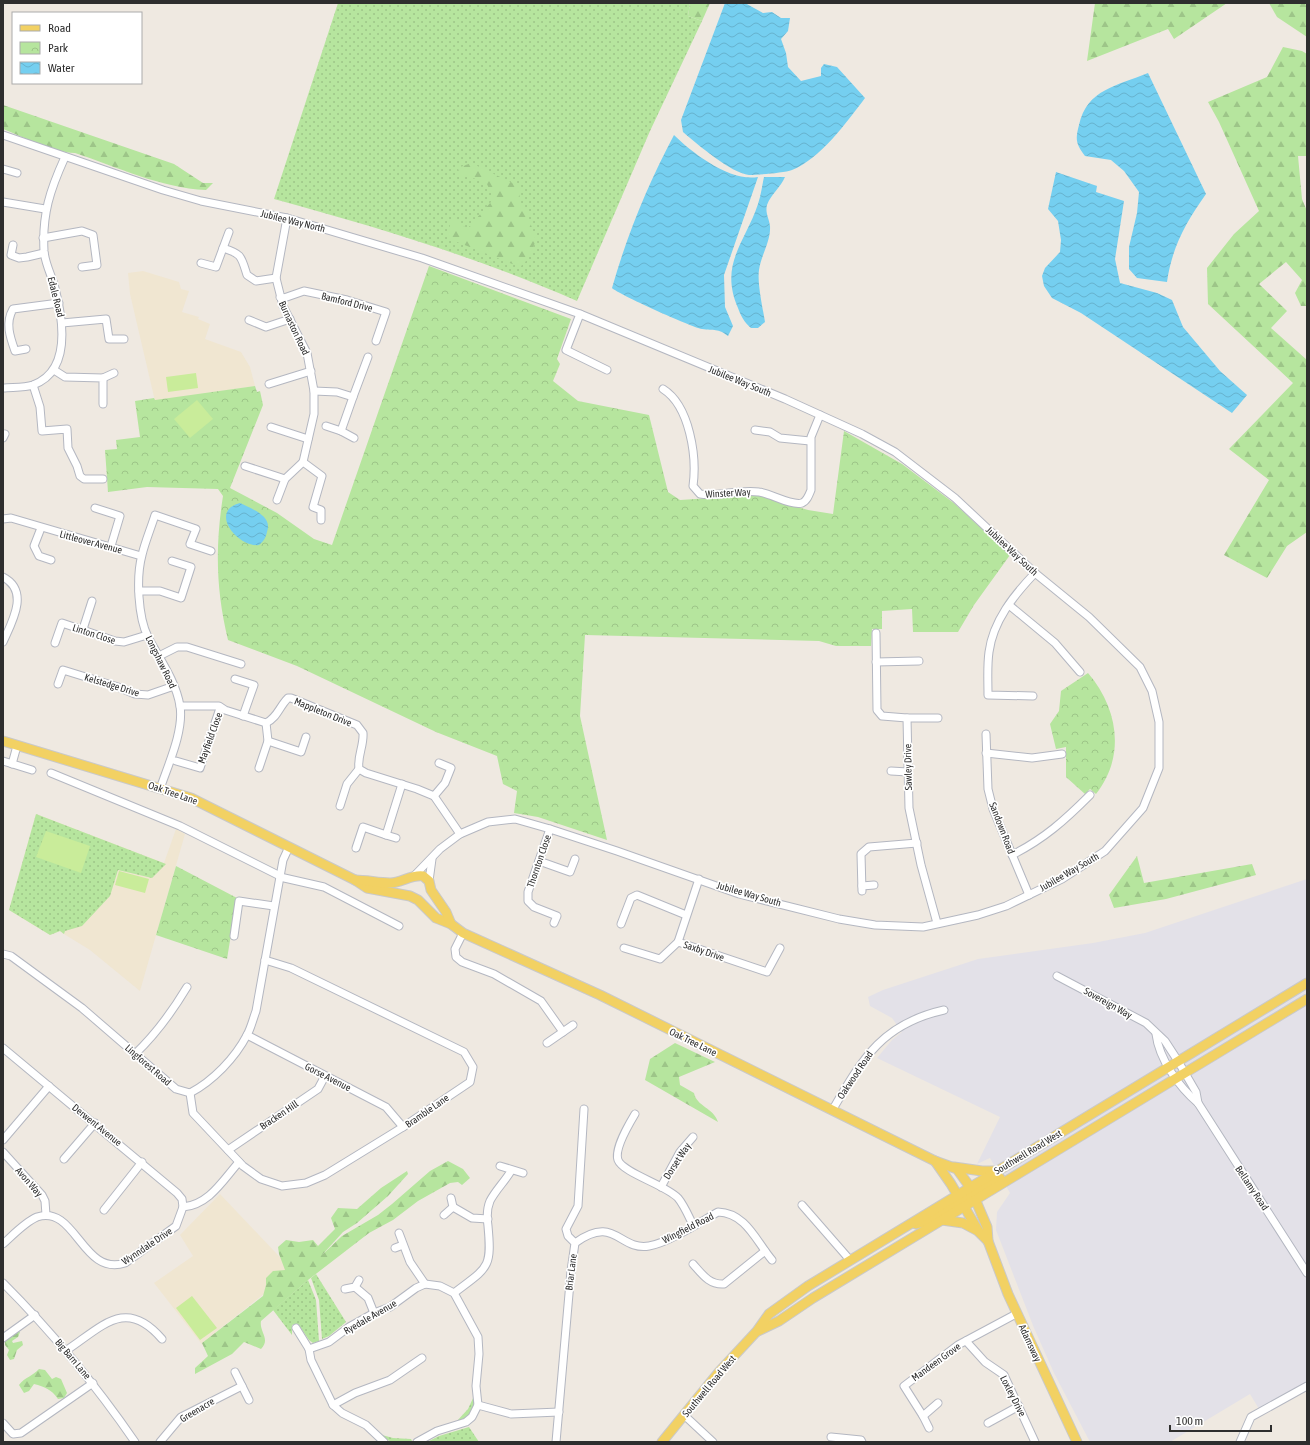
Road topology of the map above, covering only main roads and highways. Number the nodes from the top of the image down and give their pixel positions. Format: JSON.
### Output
{"nodes":[{"id":1,"x":3,"y":742,"type":"edge"},
{"id":2,"x":412,"y":877,"type":"junction"},
{"id":3,"x":355,"y":880,"type":"junction"},
{"id":4,"x":430,"y":885,"type":"junction"},
{"id":5,"x":414,"y":898,"type":"junction"},
{"id":6,"x":450,"y":924,"type":"junction"},
{"id":7,"x":1307,"y":983,"type":"edge"},
{"id":8,"x":1307,"y":999,"type":"edge"},
{"id":9,"x":935,"y":1161,"type":"junction"},
{"id":10,"x":950,"y":1166,"type":"junction"},
{"id":11,"x":997,"y":1171,"type":"junction"},
{"id":12,"x":973,"y":1193,"type":"junction"},
{"id":13,"x":961,"y":1200,"type":"junction"},
{"id":14,"x":942,"y":1220,"type":"junction"},
{"id":15,"x":979,"y":1232,"type":"junction"},
{"id":16,"x":988,"y":1241,"type":"junction"},
{"id":17,"x":757,"y":1331,"type":"junction"},
{"id":18,"x":662,"y":1442,"type":"edge"},
{"id":19,"x":1077,"y":1442,"type":"edge"}],
"edges":[{"from":1,"to":3,"type":"main road","name":"Oak Tree Lane"},
{"from":2,"to":3,"type":"main road","name":"Oak Tree Lane"},
{"from":2,"to":4,"type":"main road"},
{"from":2,"to":5,"type":"main road"},
{"from":3,"to":5,"type":"main road","name":"Oak Tree Lane"},
{"from":4,"to":5,"type":"main road"},
{"from":4,"to":6,"type":"main road"},
{"from":5,"to":6,"type":"main road","name":"Oak Tree Lane"},
{"from":6,"to":9,"type":"main road","name":"Oak Tree Lane"},
{"from":7,"to":11,"type":"main road","name":"Southwell Road West"},
{"from":8,"to":12,"type":"main road","name":"Southwell Road West"},
{"from":9,"to":10,"type":"main road","name":"Oak Tree Lane"},
{"from":9,"to":13,"type":"main road","name":"Oak Tree Lane"},
{"from":10,"to":11,"type":"main road"},
{"from":10,"to":12,"type":"main road","name":"Oak Tree Lane"},
{"from":11,"to":12,"type":"main road","name":"Southwell Road West"},
{"from":12,"to":13,"type":"main road","name":"Southwell Road West"},
{"from":12,"to":13,"type":"main road"},
{"from":12,"to":16,"type":"main road","name":"Adamsway"},
{"from":13,"to":14,"type":"main road","name":"Southwell Road West"},
{"from":13,"to":15,"type":"main road","name":"Adamsway"},
{"from":13,"to":17,"type":"main road","name":"Southwell Road West"},
{"from":14,"to":15,"type":"main road"},
{"from":14,"to":17,"type":"main road","name":"Southwell Road West"},
{"from":15,"to":16,"type":"main road","name":"Adamsway"},
{"from":16,"to":19,"type":"main road","name":"Adamsway"},
{"from":17,"to":18,"type":"main road","name":"Southwell Road West"}]}
